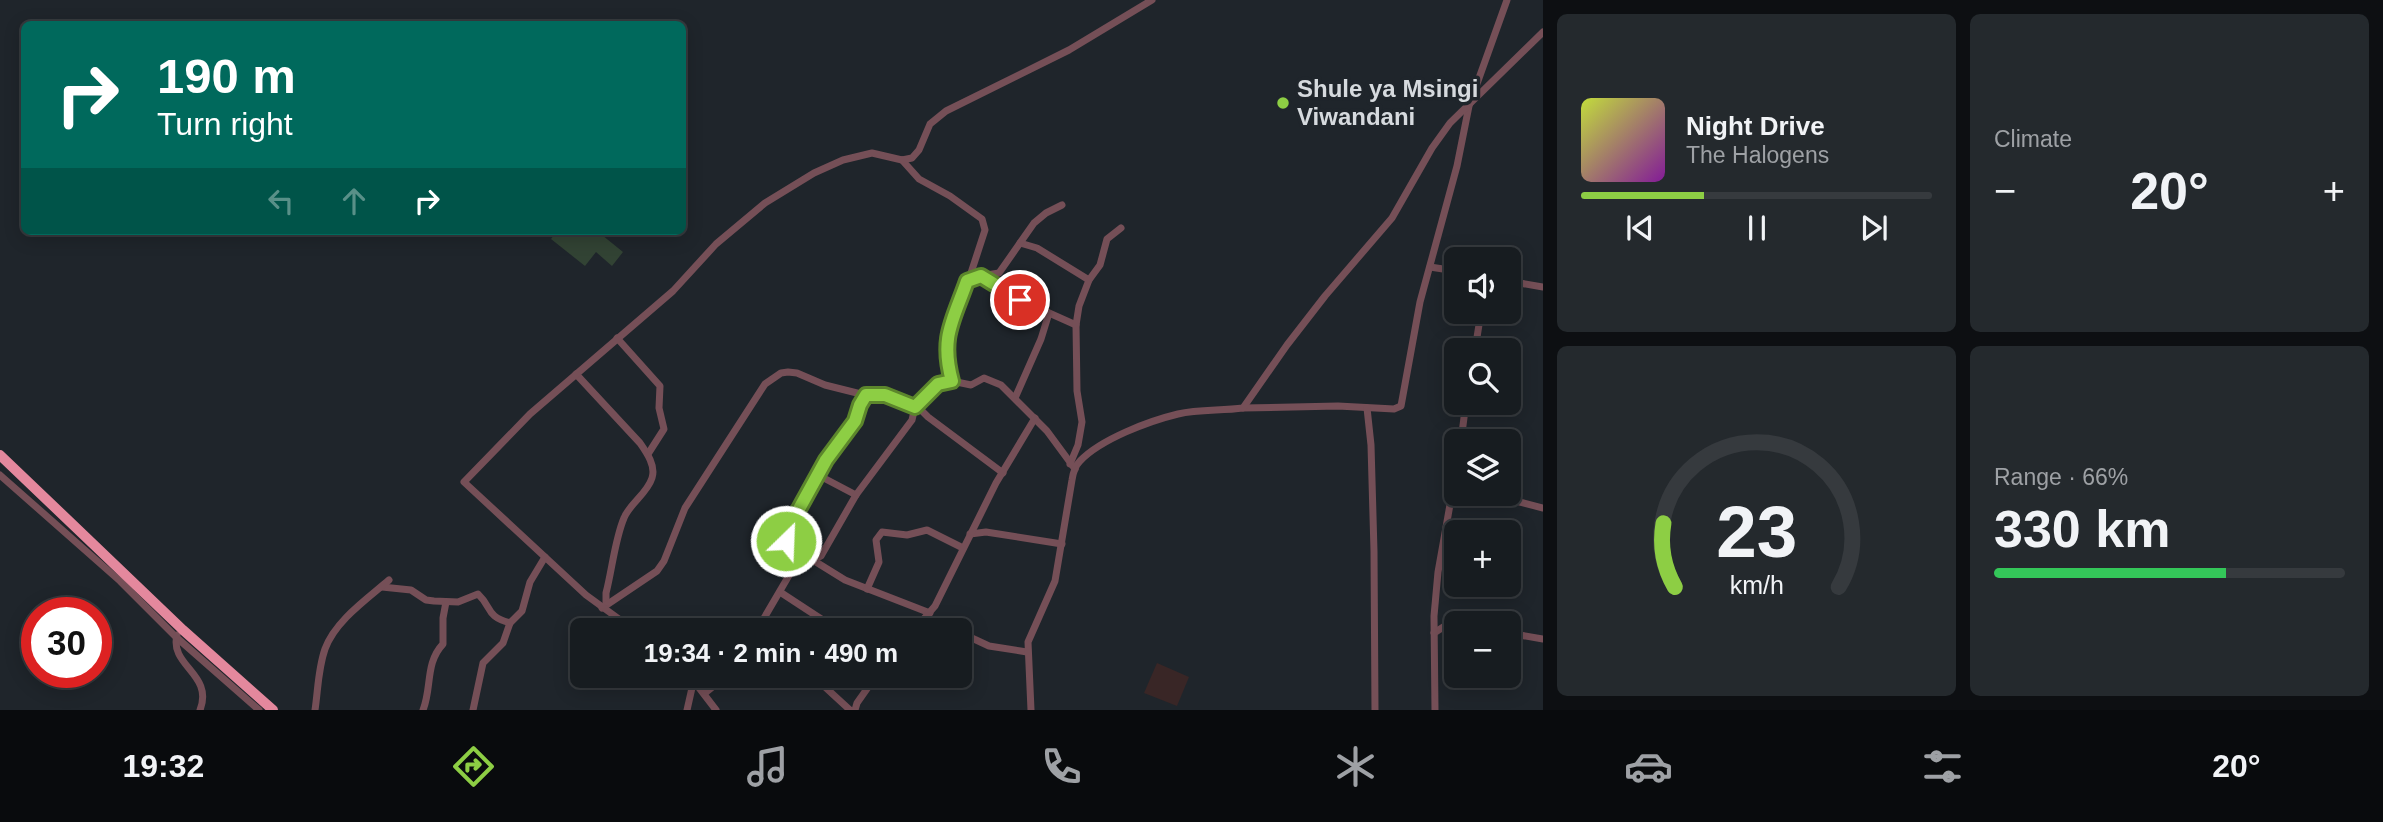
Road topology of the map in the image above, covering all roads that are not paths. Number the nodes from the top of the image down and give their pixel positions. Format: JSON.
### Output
{"nodes":[{"id":1,"x":1152,"y":0,"type":"edge"},
{"id":2,"x":1507,"y":0,"type":"edge"},
{"id":3,"x":1543,"y":32,"type":"edge"},
{"id":4,"x":1469,"y":106,"type":"junction"},
{"id":5,"x":902,"y":160,"type":"junction"},
{"id":6,"x":1062,"y":205,"type":"dead end"},
{"id":7,"x":1121,"y":228,"type":"dead end"},
{"id":8,"x":1020,"y":243,"type":"junction"},
{"id":9,"x":1430,"y":267,"type":"junction"},
{"id":10,"x":1444,"y":269,"type":"edge"},
{"id":11,"x":981,"y":276,"type":"junction"},
{"id":12,"x":969,"y":279,"type":"junction"},
{"id":13,"x":1088,"y":280,"type":"junction"},
{"id":14,"x":1521,"y":283,"type":"edge"},
{"id":15,"x":1543,"y":287,"type":"edge"},
{"id":16,"x":1049,"y":313,"type":"junction"},
{"id":17,"x":1076,"y":326,"type":"junction"},
{"id":18,"x":617,"y":338,"type":"junction"},
{"id":19,"x":576,"y":374,"type":"junction"},
{"id":20,"x":952,"y":381,"type":"junction"},
{"id":21,"x":866,"y":395,"type":"junction"},
{"id":22,"x":1015,"y":398,"type":"junction"},
{"id":23,"x":916,"y":406,"type":"junction"},
{"id":24,"x":1243,"y":408,"type":"junction"},
{"id":25,"x":1367,"y":408,"type":"junction"},
{"id":26,"x":1035,"y":418,"type":"junction"},
{"id":27,"x":648,"y":454,"type":"junction"},
{"id":28,"x":0,"y":455,"type":"edge"},
{"id":29,"x":1072,"y":466,"type":"junction"},
{"id":30,"x":1003,"y":473,"type":"junction"},
{"id":31,"x":0,"y":475,"type":"edge"},
{"id":32,"x":818,"y":475,"type":"junction"},
{"id":33,"x":856,"y":495,"type":"junction"},
{"id":34,"x":1521,"y":502,"type":"edge"},
{"id":35,"x":1451,"y":506,"type":"edge"},
{"id":36,"x":1543,"y":508,"type":"edge"},
{"id":37,"x":970,"y":534,"type":"junction"},
{"id":38,"x":1062,"y":544,"type":"junction"},
{"id":39,"x":963,"y":548,"type":"junction"},
{"id":40,"x":545,"y":557,"type":"junction"},
{"id":41,"x":813,"y":561,"type":"junction"},
{"id":42,"x":389,"y":580,"type":"dead end"},
{"id":43,"x":382,"y":587,"type":"junction"},
{"id":44,"x":867,"y":589,"type":"junction"},
{"id":45,"x":780,"y":592,"type":"junction"},
{"id":46,"x":446,"y":602,"type":"junction"},
{"id":47,"x":604,"y":606,"type":"junction"},
{"id":48,"x":930,"y":613,"type":"junction"},
{"id":49,"x":619,"y":618,"type":"edge"},
{"id":50,"x":766,"y":618,"type":"edge"},
{"id":51,"x":820,"y":618,"type":"edge"},
{"id":52,"x":925,"y":618,"type":"edge"},
{"id":53,"x":510,"y":623,"type":"junction"},
{"id":54,"x":1444,"y":626,"type":"edge"},
{"id":55,"x":179,"y":633,"type":"junction"},
{"id":56,"x":1434,"y":633,"type":"junction"},
{"id":57,"x":1521,"y":635,"type":"edge"},
{"id":58,"x":972,"y":638,"type":"edge"},
{"id":59,"x":1543,"y":639,"type":"edge"},
{"id":60,"x":1027,"y":652,"type":"junction"},
{"id":61,"x":690,"y":688,"type":"edge"},
{"id":62,"x":701,"y":688,"type":"edge"},
{"id":63,"x":711,"y":688,"type":"edge"},
{"id":64,"x":827,"y":688,"type":"edge"},
{"id":65,"x":868,"y":688,"type":"edge"},
{"id":66,"x":705,"y":693,"type":"junction"},
{"id":67,"x":200,"y":710,"type":"edge"},
{"id":68,"x":259,"y":710,"type":"edge"},
{"id":69,"x":273,"y":710,"type":"edge"},
{"id":70,"x":315,"y":710,"type":"edge"},
{"id":71,"x":423,"y":710,"type":"edge"},
{"id":72,"x":473,"y":710,"type":"edge"},
{"id":73,"x":687,"y":710,"type":"edge"},
{"id":74,"x":716,"y":710,"type":"edge"},
{"id":75,"x":853,"y":710,"type":"edge"},
{"id":76,"x":1031,"y":710,"type":"edge"},
{"id":77,"x":1375,"y":710,"type":"edge"},
{"id":78,"x":1435,"y":710,"type":"edge"}],
"edges":[{"from":1,"to":5,"type":"street"},
{"from":2,"to":4,"type":"street"},
{"from":3,"to":4,"type":"street"},
{"from":4,"to":9,"type":"street"},
{"from":4,"to":24,"type":"street"},
{"from":5,"to":12,"type":"street"},
{"from":5,"to":18,"type":"street"},
{"from":6,"to":8,"type":"street"},
{"from":7,"to":13,"type":"street"},
{"from":8,"to":11,"type":"street"},
{"from":8,"to":13,"type":"street"},
{"from":9,"to":10,"type":"street"},
{"from":9,"to":25,"type":"street"},
{"from":11,"to":12,"type":"street"},
{"from":11,"to":16,"type":"street"},
{"from":12,"to":20,"type":"street"},
{"from":13,"to":17,"type":"street"},
{"from":14,"to":15,"type":"street"},
{"from":16,"to":17,"type":"street"},
{"from":16,"to":22,"type":"street"},
{"from":17,"to":29,"type":"street"},
{"from":18,"to":19,"type":"street"},
{"from":18,"to":27,"type":"street"},
{"from":19,"to":27,"type":"street"},
{"from":19,"to":40,"type":"street"},
{"from":20,"to":22,"type":"street"},
{"from":20,"to":23,"type":"street"},
{"from":21,"to":23,"type":"street"},
{"from":21,"to":32,"type":"street"},
{"from":21,"to":47,"type":"street"},
{"from":22,"to":26,"type":"street"},
{"from":23,"to":30,"type":"street"},
{"from":23,"to":33,"type":"street"},
{"from":24,"to":25,"type":"street"},
{"from":24,"to":29,"type":"street"},
{"from":25,"to":77,"type":"street"},
{"from":26,"to":29,"type":"street"},
{"from":26,"to":30,"type":"street"},
{"from":27,"to":47,"type":"street"},
{"from":28,"to":55,"type":"highway"},
{"from":29,"to":38,"type":"street"},
{"from":30,"to":37,"type":"street"},
{"from":31,"to":55,"type":"street"},
{"from":32,"to":33,"type":"street"},
{"from":32,"to":41,"type":"street"},
{"from":33,"to":41,"type":"street"},
{"from":34,"to":36,"type":"street"},
{"from":35,"to":56,"type":"street"},
{"from":37,"to":38,"type":"street"},
{"from":37,"to":39,"type":"street"},
{"from":38,"to":60,"type":"street"},
{"from":39,"to":44,"type":"street"},
{"from":39,"to":48,"type":"street"},
{"from":40,"to":47,"type":"street"},
{"from":40,"to":53,"type":"street"},
{"from":41,"to":44,"type":"street"},
{"from":41,"to":45,"type":"street"},
{"from":42,"to":43,"type":"street"},
{"from":43,"to":46,"type":"street"},
{"from":43,"to":70,"type":"street"},
{"from":44,"to":48,"type":"street"},
{"from":45,"to":50,"type":"street"},
{"from":45,"to":51,"type":"street"},
{"from":46,"to":53,"type":"street"},
{"from":46,"to":71,"type":"street"},
{"from":47,"to":49,"type":"street"},
{"from":48,"to":52,"type":"street"},
{"from":53,"to":72,"type":"street"},
{"from":54,"to":56,"type":"street"},
{"from":55,"to":67,"type":"street"},
{"from":55,"to":68,"type":"street"},
{"from":55,"to":69,"type":"highway"},
{"from":56,"to":78,"type":"street"},
{"from":57,"to":59,"type":"street"},
{"from":58,"to":60,"type":"street"},
{"from":60,"to":76,"type":"street"},
{"from":61,"to":73,"type":"street"},
{"from":62,"to":66,"type":"street"},
{"from":63,"to":66,"type":"street"},
{"from":64,"to":75,"type":"street"},
{"from":65,"to":75,"type":"street"},
{"from":66,"to":74,"type":"street"}]}
